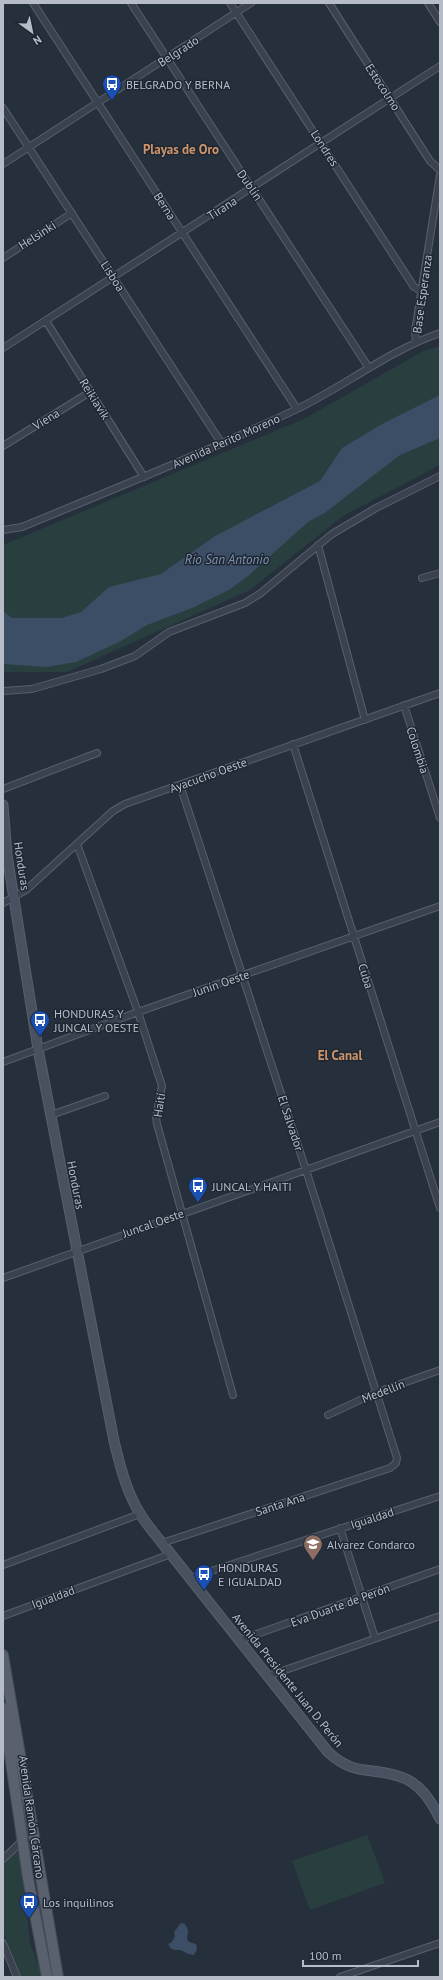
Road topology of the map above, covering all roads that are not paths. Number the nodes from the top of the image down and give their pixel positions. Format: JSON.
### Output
{"nodes":[{"id":1,"x":33,"y":3,"type":"edge"},
{"id":2,"x":131,"y":3,"type":"edge"},
{"id":3,"x":230,"y":3,"type":"edge"},
{"id":4,"x":251,"y":3,"type":"edge"},
{"id":5,"x":329,"y":3,"type":"edge"},
{"id":6,"x":428,"y":3,"type":"edge"},
{"id":7,"x":236,"y":13,"type":"junction"},
{"id":8,"x":440,"y":22,"type":"edge"},
{"id":9,"x":167,"y":58,"type":"junction"},
{"id":10,"x":440,"y":66,"type":"edge"},
{"id":11,"x":390,"y":98,"type":"junction"},
{"id":12,"x":97,"y":102,"type":"junction"},
{"id":13,"x":3,"y":108,"type":"edge"},
{"id":14,"x":322,"y":143,"type":"junction"},
{"id":15,"x":28,"y":147,"type":"junction"},
{"id":16,"x":3,"y":164,"type":"edge"},
{"id":17,"x":440,"y":170,"type":"edge"},
{"id":18,"x":440,"y":175,"type":"edge"},
{"id":19,"x":252,"y":188,"type":"junction"},
{"id":20,"x":72,"y":213,"type":"junction"},
{"id":21,"x":183,"y":234,"type":"junction"},
{"id":22,"x":3,"y":258,"type":"edge"},
{"id":23,"x":114,"y":278,"type":"junction"},
{"id":24,"x":422,"y":291,"type":"junction"},
{"id":25,"x":46,"y":321,"type":"junction"},
{"id":26,"x":440,"y":333,"type":"edge"},
{"id":27,"x":416,"y":342,"type":"junction"},
{"id":28,"x":3,"y":348,"type":"edge"},
{"id":29,"x":369,"y":368,"type":"junction"},
{"id":30,"x":90,"y":392,"type":"junction"},
{"id":31,"x":297,"y":409,"type":"junction"},
{"id":32,"x":222,"y":444,"type":"junction"},
{"id":33,"x":3,"y":446,"type":"edge"},
{"id":34,"x":440,"y":476,"type":"edge"},
{"id":35,"x":144,"y":477,"type":"junction"},
{"id":36,"x":3,"y":530,"type":"edge"},
{"id":37,"x":318,"y":545,"type":"junction"},
{"id":38,"x":440,"y":573,"type":"edge"},
{"id":39,"x":422,"y":578,"type":"dead end"},
{"id":40,"x":3,"y":691,"type":"edge"},
{"id":41,"x":440,"y":693,"type":"edge"},
{"id":42,"x":404,"y":705,"type":"junction"},
{"id":43,"x":365,"y":720,"type":"junction"},
{"id":44,"x":293,"y":744,"type":"junction"},
{"id":45,"x":97,"y":753,"type":"dead end"},
{"id":46,"x":180,"y":785,"type":"junction"},
{"id":47,"x":3,"y":789,"type":"edge"},
{"id":48,"x":3,"y":805,"type":"edge"},
{"id":49,"x":440,"y":818,"type":"edge"},
{"id":50,"x":77,"y":844,"type":"junction"},
{"id":51,"x":15,"y":898,"type":"junction"},
{"id":52,"x":3,"y":903,"type":"edge"},
{"id":53,"x":440,"y":906,"type":"edge"},
{"id":54,"x":354,"y":936,"type":"junction"},
{"id":55,"x":243,"y":975,"type":"junction"},
{"id":56,"x":138,"y":1012,"type":"junction"},
{"id":57,"x":38,"y":1049,"type":"junction"},
{"id":58,"x":3,"y":1062,"type":"edge"},
{"id":59,"x":105,"y":1096,"type":"dead end"},
{"id":60,"x":51,"y":1115,"type":"junction"},
{"id":61,"x":440,"y":1122,"type":"edge"},
{"id":62,"x":414,"y":1132,"type":"junction"},
{"id":63,"x":306,"y":1170,"type":"junction"},
{"id":64,"x":440,"y":1208,"type":"edge"},
{"id":65,"x":182,"y":1213,"type":"junction"},
{"id":66,"x":77,"y":1250,"type":"junction"},
{"id":67,"x":3,"y":1278,"type":"edge"},
{"id":68,"x":440,"y":1370,"type":"edge"},
{"id":69,"x":375,"y":1393,"type":"junction"},
{"id":70,"x":233,"y":1395,"type":"dead end"},
{"id":71,"x":328,"y":1414,"type":"dead end"},
{"id":72,"x":396,"y":1463,"type":"joint"},
{"id":73,"x":440,"y":1496,"type":"edge"},
{"id":74,"x":140,"y":1514,"type":"junction"},
{"id":75,"x":340,"y":1528,"type":"junction"},
{"id":76,"x":162,"y":1543,"type":"junction"},
{"id":77,"x":171,"y":1554,"type":"junction"},
{"id":78,"x":3,"y":1565,"type":"edge"},
{"id":79,"x":440,"y":1569,"type":"edge"},
{"id":80,"x":190,"y":1578,"type":"junction"},
{"id":81,"x":361,"y":1598,"type":"junction"},
{"id":82,"x":3,"y":1616,"type":"edge"},
{"id":83,"x":440,"y":1616,"type":"edge"},
{"id":84,"x":375,"y":1638,"type":"junction"},
{"id":85,"x":240,"y":1640,"type":"junction"},
{"id":86,"x":3,"y":1655,"type":"edge"},
{"id":87,"x":268,"y":1676,"type":"junction"},
{"id":88,"x":3,"y":1708,"type":"edge"},
{"id":89,"x":440,"y":1819,"type":"edge"},
{"id":90,"x":35,"y":1839,"type":"junction"},
{"id":91,"x":22,"y":1840,"type":"junction"},
{"id":92,"x":3,"y":1859,"type":"edge"},
{"id":93,"x":47,"y":1912,"type":"junction"},
{"id":94,"x":3,"y":1943,"type":"edge"},
{"id":95,"x":440,"y":1943,"type":"edge"},
{"id":96,"x":17,"y":1977,"type":"edge"},
{"id":97,"x":47,"y":1977,"type":"edge"},
{"id":98,"x":58,"y":1977,"type":"edge"},
{"id":99,"x":340,"y":1977,"type":"edge"}],
"edges":[{"from":1,"to":12,"type":"street","name":"Berna"},
{"from":2,"to":9,"type":"street","name":"Dublín"},
{"from":3,"to":7,"type":"street","name":"Londres"},
{"from":4,"to":7,"type":"street","name":"Belgrado"},
{"from":5,"to":11,"type":"street","name":"Estocolmo"},
{"from":6,"to":8,"type":"street"},
{"from":7,"to":9,"type":"street","name":"Belgrado"},
{"from":7,"to":14,"type":"street","name":"Londres"},
{"from":9,"to":12,"type":"street","name":"Belgrado"},
{"from":9,"to":19,"type":"street","name":"Dublín"},
{"from":10,"to":11,"type":"street","name":"Tirana"},
{"from":11,"to":14,"type":"street","name":"Tirana"},
{"from":11,"to":17,"type":"street","name":"Estocolmo"},
{"from":12,"to":15,"type":"street","name":"Belgrado"},
{"from":12,"to":21,"type":"street","name":"Berna"},
{"from":13,"to":15,"type":"street","name":"Lisboa"},
{"from":14,"to":19,"type":"street","name":"Tirana"},
{"from":14,"to":24,"type":"street","name":"Londres"},
{"from":15,"to":16,"type":"street","name":"Belgrado"},
{"from":15,"to":20,"type":"street","name":"Lisboa"},
{"from":18,"to":24,"type":"street","name":"Base Esperanza"},
{"from":19,"to":21,"type":"street","name":"Tirana"},
{"from":19,"to":29,"type":"street","name":"Dublín"},
{"from":20,"to":22,"type":"street","name":"Helsinki"},
{"from":20,"to":23,"type":"street","name":"Lisboa"},
{"from":21,"to":23,"type":"street","name":"Tirana"},
{"from":21,"to":31,"type":"street","name":"Berna"},
{"from":23,"to":25,"type":"street","name":"Tirana"},
{"from":23,"to":32,"type":"street","name":"Lisboa"},
{"from":24,"to":27,"type":"street","name":"Base Esperanza"},
{"from":25,"to":28,"type":"street","name":"Tirana"},
{"from":25,"to":30,"type":"street","name":"Reikiavik"},
{"from":26,"to":27,"type":"street","name":"Avenida Perito Moreno"},
{"from":27,"to":29,"type":"street","name":"Avenida Perito Moreno"},
{"from":29,"to":31,"type":"street","name":"Avenida Perito Moreno"},
{"from":30,"to":33,"type":"street","name":"Viena"},
{"from":30,"to":35,"type":"street","name":"Reikiavik"},
{"from":31,"to":32,"type":"street","name":"Avenida Perito Moreno"},
{"from":32,"to":35,"type":"street","name":"Avenida Perito Moreno"},
{"from":34,"to":37,"type":"street"},
{"from":35,"to":36,"type":"street","name":"Avenida Perito Moreno"},
{"from":37,"to":40,"type":"street"},
{"from":37,"to":43,"type":"street"},
{"from":38,"to":39,"type":"street"},
{"from":41,"to":42,"type":"street","name":"Ayacucho Oeste"},
{"from":42,"to":43,"type":"street","name":"Ayacucho Oeste"},
{"from":42,"to":49,"type":"street","name":"Colombia"},
{"from":43,"to":44,"type":"street","name":"Ayacucho Oeste"},
{"from":44,"to":46,"type":"street","name":"Ayacucho Oeste"},
{"from":44,"to":54,"type":"street","name":"Cuba"},
{"from":45,"to":47,"type":"street"},
{"from":46,"to":50,"type":"street","name":"Ayacucho Oeste"},
{"from":46,"to":55,"type":"street","name":"El Salvador"},
{"from":48,"to":51,"type":"main road","name":"Honduras"},
{"from":50,"to":51,"type":"street","name":"Ayacucho Oeste"},
{"from":50,"to":56,"type":"street","name":"Haití"},
{"from":51,"to":52,"type":"street","name":"Ayacucho Oeste"},
{"from":51,"to":57,"type":"main road","name":"Honduras"},
{"from":53,"to":54,"type":"street","name":"Junín Oeste"},
{"from":54,"to":55,"type":"street","name":"Junín Oeste"},
{"from":54,"to":62,"type":"street","name":"Cuba"},
{"from":55,"to":56,"type":"street","name":"Junín Oeste"},
{"from":55,"to":63,"type":"street","name":"El Salvador"},
{"from":56,"to":57,"type":"street","name":"Junín Oeste"},
{"from":56,"to":65,"type":"street","name":"Haití"},
{"from":57,"to":58,"type":"street","name":"Junín Oeste"},
{"from":57,"to":60,"type":"main road","name":"Honduras"},
{"from":59,"to":60,"type":"street"},
{"from":60,"to":66,"type":"main road","name":"Honduras"},
{"from":61,"to":62,"type":"street","name":"Juncal Oeste"},
{"from":62,"to":63,"type":"street","name":"Juncal Oeste"},
{"from":62,"to":64,"type":"street","name":"Cuba"},
{"from":63,"to":65,"type":"street","name":"Juncal Oeste"},
{"from":63,"to":69,"type":"street","name":"El Salvador"},
{"from":65,"to":66,"type":"street","name":"Juncal Oeste"},
{"from":65,"to":70,"type":"street","name":"Haití"},
{"from":66,"to":67,"type":"street","name":"Juncal Oeste"},
{"from":66,"to":74,"type":"main road","name":"Honduras"},
{"from":68,"to":69,"type":"street","name":"Medellín"},
{"from":69,"to":71,"type":"street","name":"Medellín"},
{"from":69,"to":72,"type":"street","name":"El Salvador"},
{"from":72,"to":76,"type":"street","name":"Santa Ana"},
{"from":73,"to":75,"type":"street","name":"Igualdad"},
{"from":74,"to":76,"type":"main road","name":"Honduras"},
{"from":74,"to":78,"type":"street"},
{"from":75,"to":80,"type":"street","name":"Igualdad"},
{"from":75,"to":81,"type":"street"},
{"from":76,"to":77,"type":"main road","name":"Honduras"},
{"from":77,"to":80,"type":"main road","name":"Avenida Presidente Juan D. Perón"},
{"from":77,"to":82,"type":"street","name":"Igualdad"},
{"from":79,"to":81,"type":"street","name":"Eva Duarte de Perón"},
{"from":80,"to":85,"type":"main road","name":"Avenida Presidente Juan D. Perón"},
{"from":81,"to":84,"type":"street"},
{"from":81,"to":85,"type":"street","name":"Eva Duarte de Perón"},
{"from":83,"to":84,"type":"street"},
{"from":84,"to":87,"type":"street"},
{"from":85,"to":87,"type":"main road","name":"Avenida Presidente Juan D. Perón"},
{"from":86,"to":90,"type":"main road","name":"Avenida Ramón Cárcano"},
{"from":87,"to":89,"type":"main road","name":"Avenida Presidente Juan D. Perón"},
{"from":88,"to":91,"type":"main road","name":"Avenida Ramón Cárcano"},
{"from":90,"to":91,"type":"street"},
{"from":90,"to":93,"type":"main road","name":"Avenida Ramón Cárcano"},
{"from":91,"to":92,"type":"street"},
{"from":91,"to":93,"type":"main road"},
{"from":91,"to":97,"type":"main road","name":"Avenida Ramón Cárcano"},
{"from":93,"to":98,"type":"main road","name":"Avenida Ramón Cárcano"},
{"from":94,"to":96,"type":"street"},
{"from":95,"to":99,"type":"street"}]}
